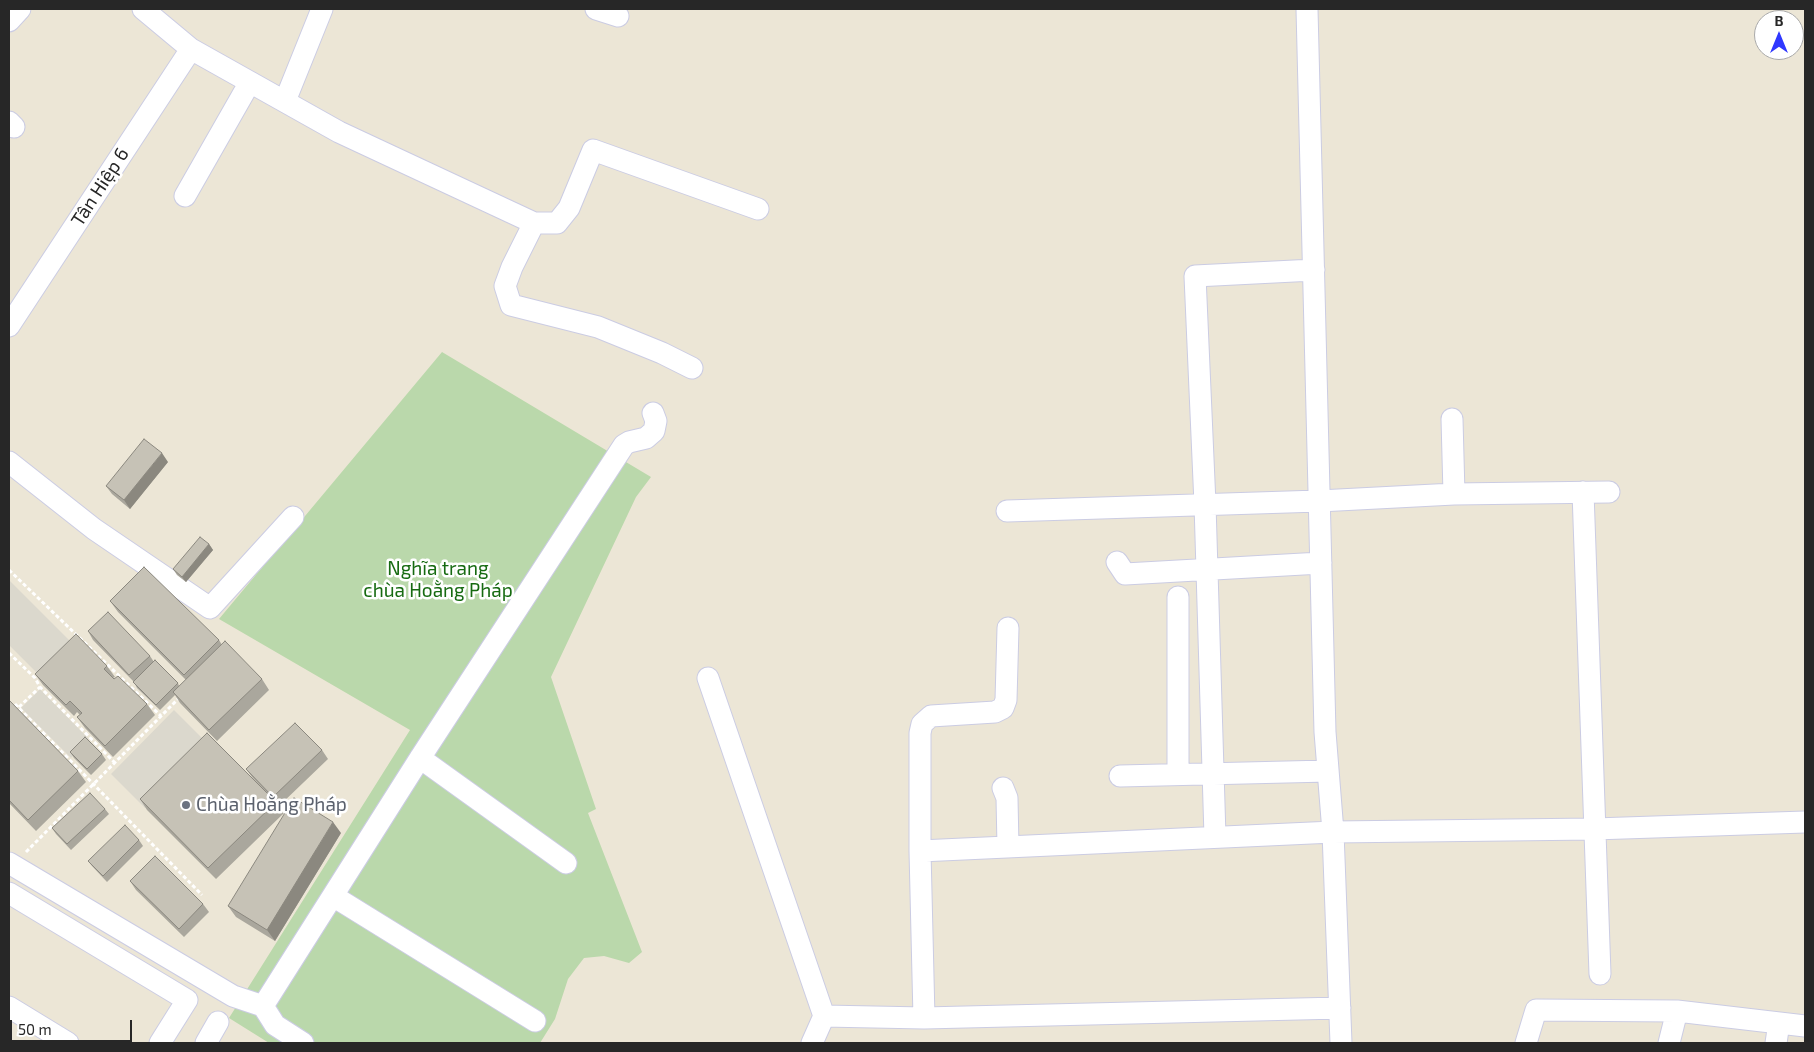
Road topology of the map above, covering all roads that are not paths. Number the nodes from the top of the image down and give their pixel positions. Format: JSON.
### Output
{"nodes":[{"id":1,"x":20,"y":9,"type":"edge"},
{"id":2,"x":142,"y":9,"type":"edge"},
{"id":3,"x":322,"y":9,"type":"edge"},
{"id":4,"x":596,"y":9,"type":"edge"},
{"id":5,"x":1308,"y":9,"type":"edge"},
{"id":6,"x":618,"y":16,"type":"dead end"},
{"id":7,"x":9,"y":21,"type":"edge"},
{"id":8,"x":191,"y":49,"type":"junction"},
{"id":9,"x":250,"y":82,"type":"junction"},
{"id":10,"x":285,"y":101,"type":"junction"},
{"id":11,"x":186,"y":196,"type":"dead end"},
{"id":12,"x":758,"y":209,"type":"dead end"},
{"id":13,"x":534,"y":224,"type":"junction"},
{"id":14,"x":1314,"y":270,"type":"junction"},
{"id":15,"x":9,"y":326,"type":"edge"},
{"id":16,"x":692,"y":368,"type":"dead end"},
{"id":17,"x":653,"y":413,"type":"dead end"},
{"id":18,"x":1452,"y":419,"type":"dead end"},
{"id":19,"x":9,"y":462,"type":"edge"},
{"id":20,"x":1583,"y":492,"type":"junction"},
{"id":21,"x":1609,"y":492,"type":"dead end"},
{"id":22,"x":1454,"y":494,"type":"junction"},
{"id":23,"x":1320,"y":501,"type":"junction"},
{"id":24,"x":1205,"y":504,"type":"junction"},
{"id":25,"x":1007,"y":511,"type":"dead end"},
{"id":26,"x":293,"y":517,"type":"dead end"},
{"id":27,"x":1117,"y":562,"type":"dead end"},
{"id":28,"x":1321,"y":563,"type":"junction"},
{"id":29,"x":1207,"y":569,"type":"junction"},
{"id":30,"x":1178,"y":597,"type":"dead end"},
{"id":31,"x":1008,"y":628,"type":"dead end"},
{"id":32,"x":708,"y":678,"type":"dead end"},
{"id":33,"x":420,"y":758,"type":"junction"},
{"id":34,"x":1328,"y":771,"type":"junction"},
{"id":35,"x":1178,"y":774,"type":"junction"},
{"id":36,"x":1214,"y":774,"type":"junction"},
{"id":37,"x":1120,"y":776,"type":"dead end"},
{"id":38,"x":1003,"y":788,"type":"dead end"},
{"id":39,"x":1805,"y":822,"type":"edge"},
{"id":40,"x":1594,"y":830,"type":"junction"},
{"id":41,"x":1333,"y":832,"type":"junction"},
{"id":42,"x":1215,"y":837,"type":"junction"},
{"id":43,"x":1008,"y":847,"type":"junction"},
{"id":44,"x":920,"y":851,"type":"junction"},
{"id":45,"x":566,"y":862,"type":"dead end"},
{"id":46,"x":11,"y":864,"type":"edge"},
{"id":47,"x":9,"y":894,"type":"edge"},
{"id":48,"x":333,"y":896,"type":"junction"},
{"id":49,"x":1600,"y":974,"type":"dead end"},
{"id":50,"x":9,"y":1006,"type":"edge"},
{"id":51,"x":263,"y":1006,"type":"junction"},
{"id":52,"x":1340,"y":1008,"type":"junction"},
{"id":53,"x":1677,"y":1011,"type":"junction"},
{"id":54,"x":824,"y":1016,"type":"junction"},
{"id":55,"x":924,"y":1018,"type":"junction"},
{"id":56,"x":535,"y":1021,"type":"dead end"},
{"id":57,"x":218,"y":1022,"type":"dead end"},
{"id":58,"x":1805,"y":1026,"type":"edge"},
{"id":59,"x":1778,"y":1033,"type":"edge"},
{"id":60,"x":68,"y":1043,"type":"edge"},
{"id":61,"x":160,"y":1043,"type":"edge"},
{"id":62,"x":206,"y":1043,"type":"edge"},
{"id":63,"x":303,"y":1043,"type":"edge"},
{"id":64,"x":812,"y":1043,"type":"edge"},
{"id":65,"x":1341,"y":1043,"type":"edge"},
{"id":66,"x":1526,"y":1043,"type":"edge"},
{"id":67,"x":1669,"y":1043,"type":"edge"}],
"edges":[{"from":1,"to":7,"type":"street"},
{"from":2,"to":8,"type":"street"},
{"from":3,"to":10,"type":"street"},
{"from":4,"to":6,"type":"street"},
{"from":5,"to":14,"type":"street"},
{"from":8,"to":9,"type":"street"},
{"from":8,"to":15,"type":"street","name":"Tân Hiệp 6"},
{"from":9,"to":10,"type":"street"},
{"from":9,"to":11,"type":"street"},
{"from":10,"to":13,"type":"street"},
{"from":12,"to":13,"type":"street"},
{"from":13,"to":16,"type":"street"},
{"from":14,"to":23,"type":"street"},
{"from":14,"to":24,"type":"street"},
{"from":17,"to":33,"type":"street"},
{"from":18,"to":22,"type":"street"},
{"from":19,"to":26,"type":"street"},
{"from":20,"to":21,"type":"street"},
{"from":20,"to":22,"type":"street"},
{"from":20,"to":40,"type":"street"},
{"from":22,"to":23,"type":"street"},
{"from":23,"to":24,"type":"street"},
{"from":23,"to":28,"type":"street"},
{"from":24,"to":25,"type":"street"},
{"from":24,"to":29,"type":"street"},
{"from":27,"to":29,"type":"street"},
{"from":28,"to":29,"type":"street"},
{"from":28,"to":34,"type":"street"},
{"from":29,"to":36,"type":"street"},
{"from":30,"to":35,"type":"street"},
{"from":31,"to":44,"type":"street"},
{"from":32,"to":54,"type":"street"},
{"from":33,"to":45,"type":"street"},
{"from":33,"to":48,"type":"street"},
{"from":34,"to":36,"type":"street"},
{"from":34,"to":41,"type":"street"},
{"from":35,"to":36,"type":"street"},
{"from":35,"to":37,"type":"street"},
{"from":36,"to":42,"type":"street"},
{"from":38,"to":43,"type":"street"},
{"from":39,"to":40,"type":"street"},
{"from":40,"to":41,"type":"street"},
{"from":40,"to":49,"type":"street"},
{"from":41,"to":42,"type":"street"},
{"from":41,"to":52,"type":"street"},
{"from":42,"to":43,"type":"street"},
{"from":43,"to":44,"type":"street"},
{"from":44,"to":55,"type":"street"},
{"from":46,"to":51,"type":"street"},
{"from":47,"to":61,"type":"street"},
{"from":48,"to":51,"type":"street"},
{"from":48,"to":56,"type":"street"},
{"from":50,"to":60,"type":"street"},
{"from":51,"to":63,"type":"street"},
{"from":52,"to":55,"type":"street"},
{"from":52,"to":65,"type":"street"},
{"from":53,"to":59,"type":"street"},
{"from":53,"to":66,"type":"street"},
{"from":53,"to":67,"type":"street"},
{"from":54,"to":55,"type":"street"},
{"from":54,"to":64,"type":"street"},
{"from":57,"to":62,"type":"street"},
{"from":58,"to":59,"type":"street"}]}
